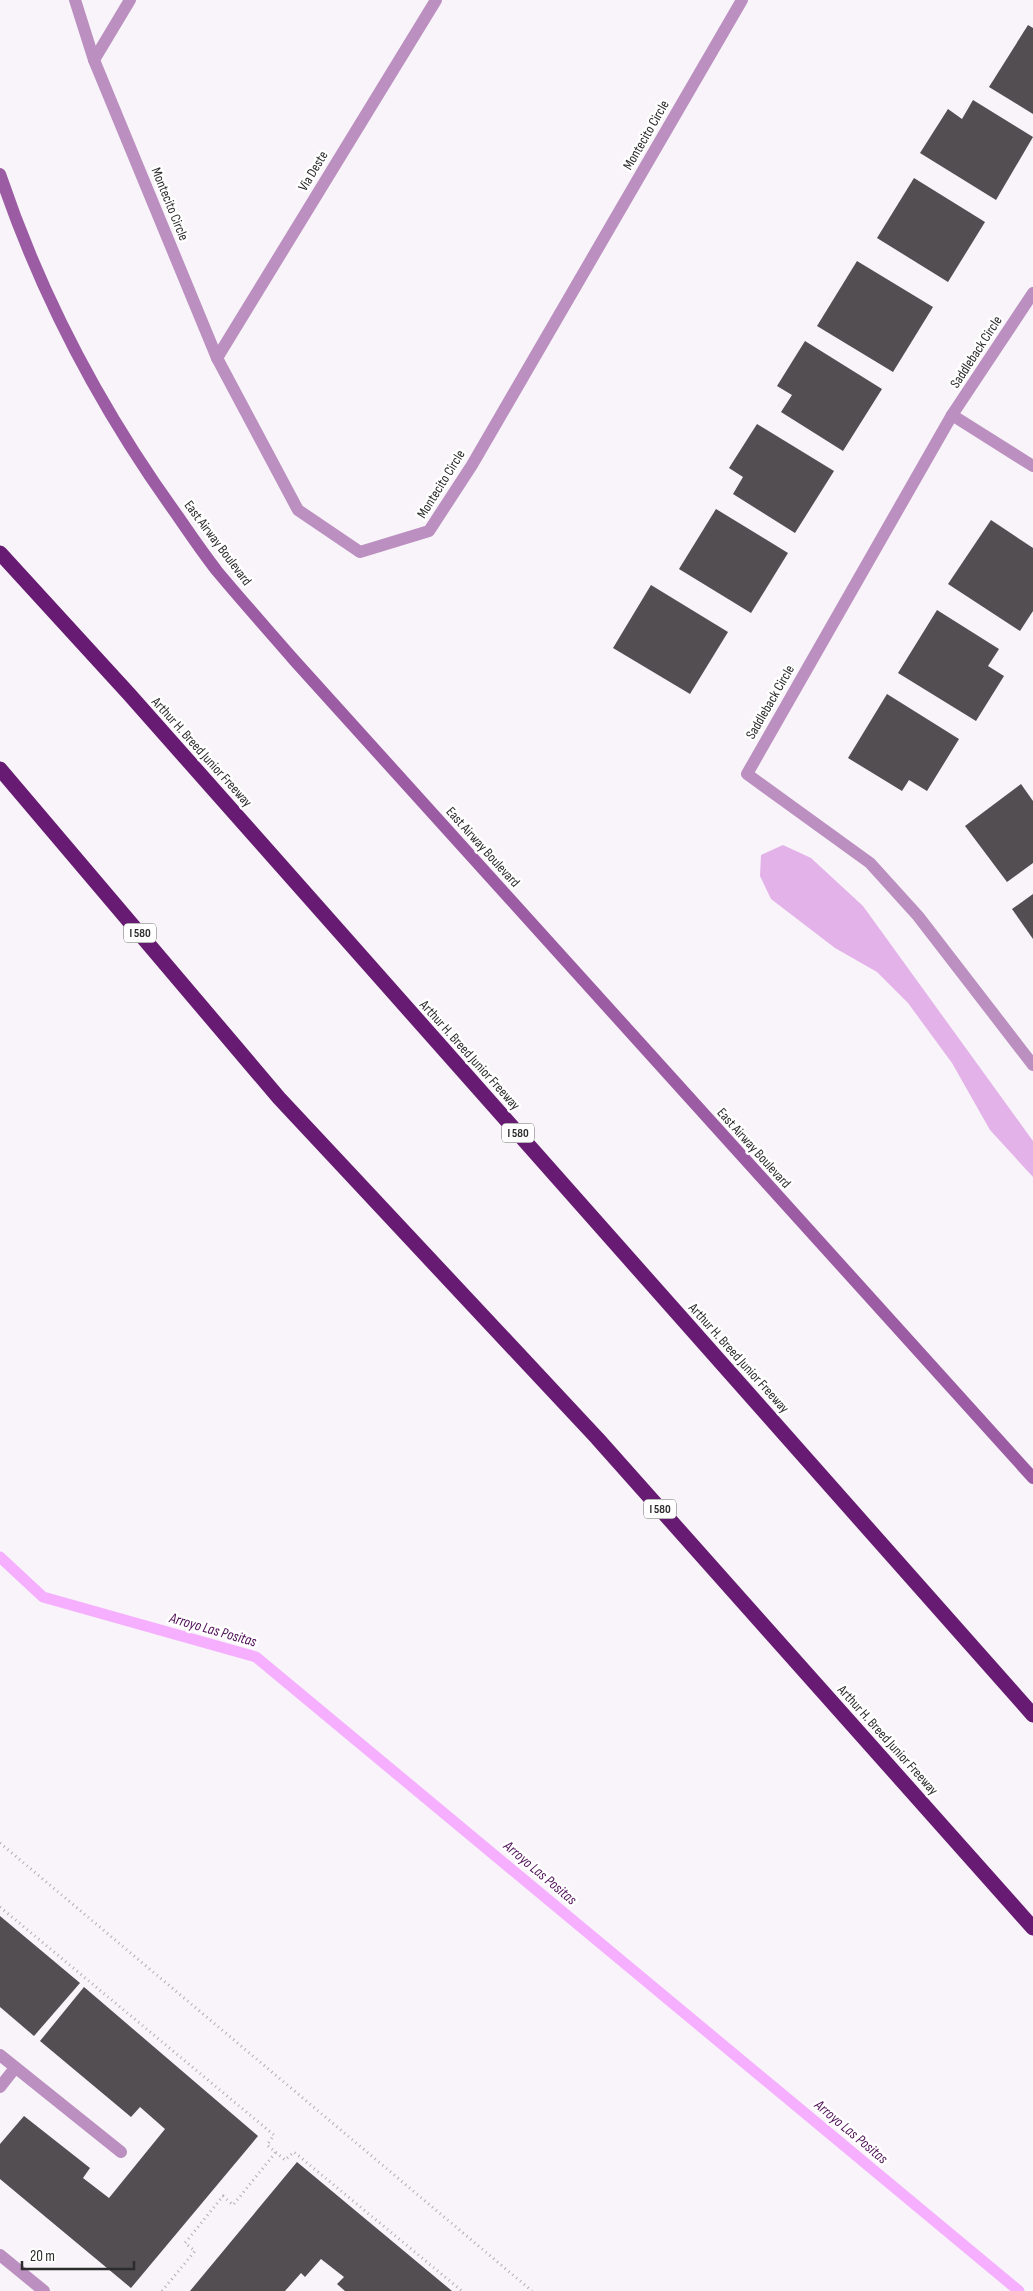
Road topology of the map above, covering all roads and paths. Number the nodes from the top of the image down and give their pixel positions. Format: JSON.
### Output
{"nodes":[{"id":1,"x":75,"y":0,"type":"edge"},
{"id":2,"x":130,"y":0,"type":"edge"},
{"id":3,"x":436,"y":0,"type":"edge"},
{"id":4,"x":742,"y":0,"type":"edge"},
{"id":5,"x":94,"y":60,"type":"junction"},
{"id":6,"x":0,"y":174,"type":"edge"},
{"id":7,"x":1033,"y":293,"type":"edge"},
{"id":8,"x":217,"y":358,"type":"junction"},
{"id":9,"x":952,"y":415,"type":"junction"},
{"id":10,"x":1033,"y":466,"type":"edge"},
{"id":11,"x":0,"y":553,"type":"edge"},
{"id":12,"x":0,"y":769,"type":"edge"},
{"id":13,"x":1033,"y":1065,"type":"edge"},
{"id":14,"x":1033,"y":1478,"type":"edge"},
{"id":15,"x":1033,"y":1715,"type":"edge"},
{"id":16,"x":0,"y":1843,"type":"edge"},
{"id":17,"x":0,"y":1907,"type":"edge"},
{"id":18,"x":1033,"y":1928,"type":"edge"},
{"id":19,"x":0,"y":2055,"type":"edge"},
{"id":20,"x":15,"y":2068,"type":"junction"},
{"id":21,"x":0,"y":2087,"type":"edge"},
{"id":22,"x":122,"y":2152,"type":"dead end"},
{"id":23,"x":276,"y":2152,"type":"junction"},
{"id":24,"x":0,"y":2255,"type":"edge"},
{"id":25,"x":44,"y":2291,"type":"edge"},
{"id":26,"x":162,"y":2291,"type":"edge"},
{"id":27,"x":462,"y":2291,"type":"edge"},
{"id":28,"x":532,"y":2291,"type":"edge"}],
"edges":[{"from":1,"to":5,"type":"street","name":"Montecito Circle"},
{"from":2,"to":5,"type":"street"},
{"from":3,"to":8,"type":"street","name":"Via Deste"},
{"from":4,"to":8,"type":"street","name":"Montecito Circle"},
{"from":5,"to":8,"type":"street","name":"Montecito Circle"},
{"from":6,"to":14,"type":"main road","name":"East Airway Boulevard"},
{"from":7,"to":9,"type":"street","name":"Saddleback Circle"},
{"from":9,"to":10,"type":"street"},
{"from":9,"to":13,"type":"street","name":"Saddleback Circle"},
{"from":11,"to":15,"type":"highway","name":"Arthur H. Breed Junior Freeway","number":"I 580"},
{"from":12,"to":18,"type":"highway","name":"Arthur H. Breed Junior Freeway","number":"I 580"},
{"from":16,"to":28,"type":"path"},
{"from":17,"to":23,"type":"path"},
{"from":19,"to":20,"type":"street"},
{"from":20,"to":21,"type":"street"},
{"from":20,"to":22,"type":"street"},
{"from":23,"to":26,"type":"path"},
{"from":23,"to":27,"type":"path"},
{"from":24,"to":25,"type":"street"}]}
